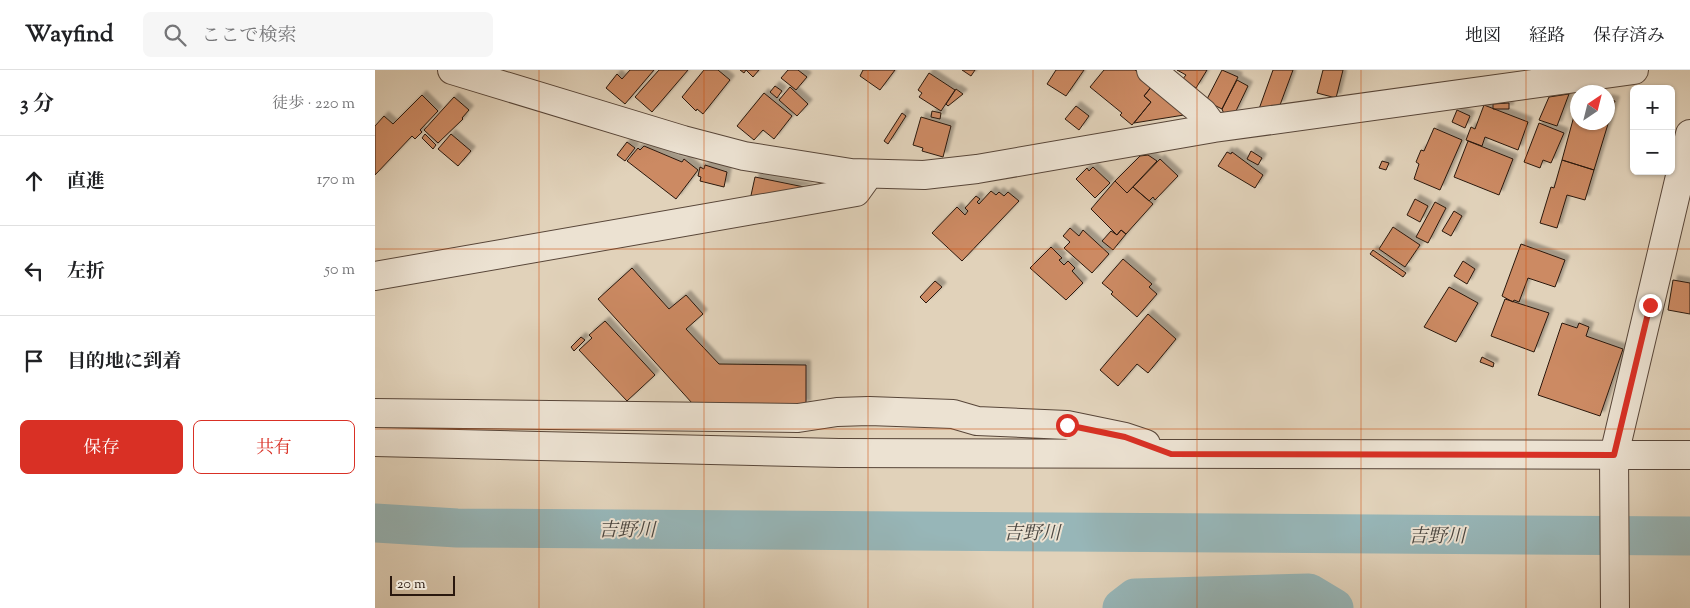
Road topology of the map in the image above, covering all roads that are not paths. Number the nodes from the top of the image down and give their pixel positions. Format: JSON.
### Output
{"nodes":[{"id":1,"x":452,"y":70,"type":"edge"},
{"id":2,"x":1151,"y":70,"type":"edge"},
{"id":3,"x":1634,"y":70,"type":"edge"},
{"id":4,"x":1214,"y":128,"type":"junction"},
{"id":5,"x":1690,"y":134,"type":"edge"},
{"id":6,"x":869,"y":174,"type":"junction"},
{"id":7,"x":375,"y":276,"type":"edge"},
{"id":8,"x":375,"y":413,"type":"edge"},
{"id":9,"x":375,"y":442,"type":"edge"},
{"id":10,"x":1171,"y":454,"type":"junction"},
{"id":11,"x":1614,"y":455,"type":"junction"},
{"id":12,"x":1690,"y":455,"type":"edge"},
{"id":13,"x":1615,"y":608,"type":"edge"}],
"edges":[{"from":1,"to":6,"type":"street"},
{"from":2,"to":4,"type":"street"},
{"from":3,"to":4,"type":"street"},
{"from":4,"to":6,"type":"street"},
{"from":5,"to":11,"type":"street"},
{"from":6,"to":7,"type":"street"},
{"from":8,"to":10,"type":"street"},
{"from":9,"to":10,"type":"street"},
{"from":10,"to":11,"type":"street"},
{"from":11,"to":12,"type":"street"},
{"from":11,"to":13,"type":"street"}]}
